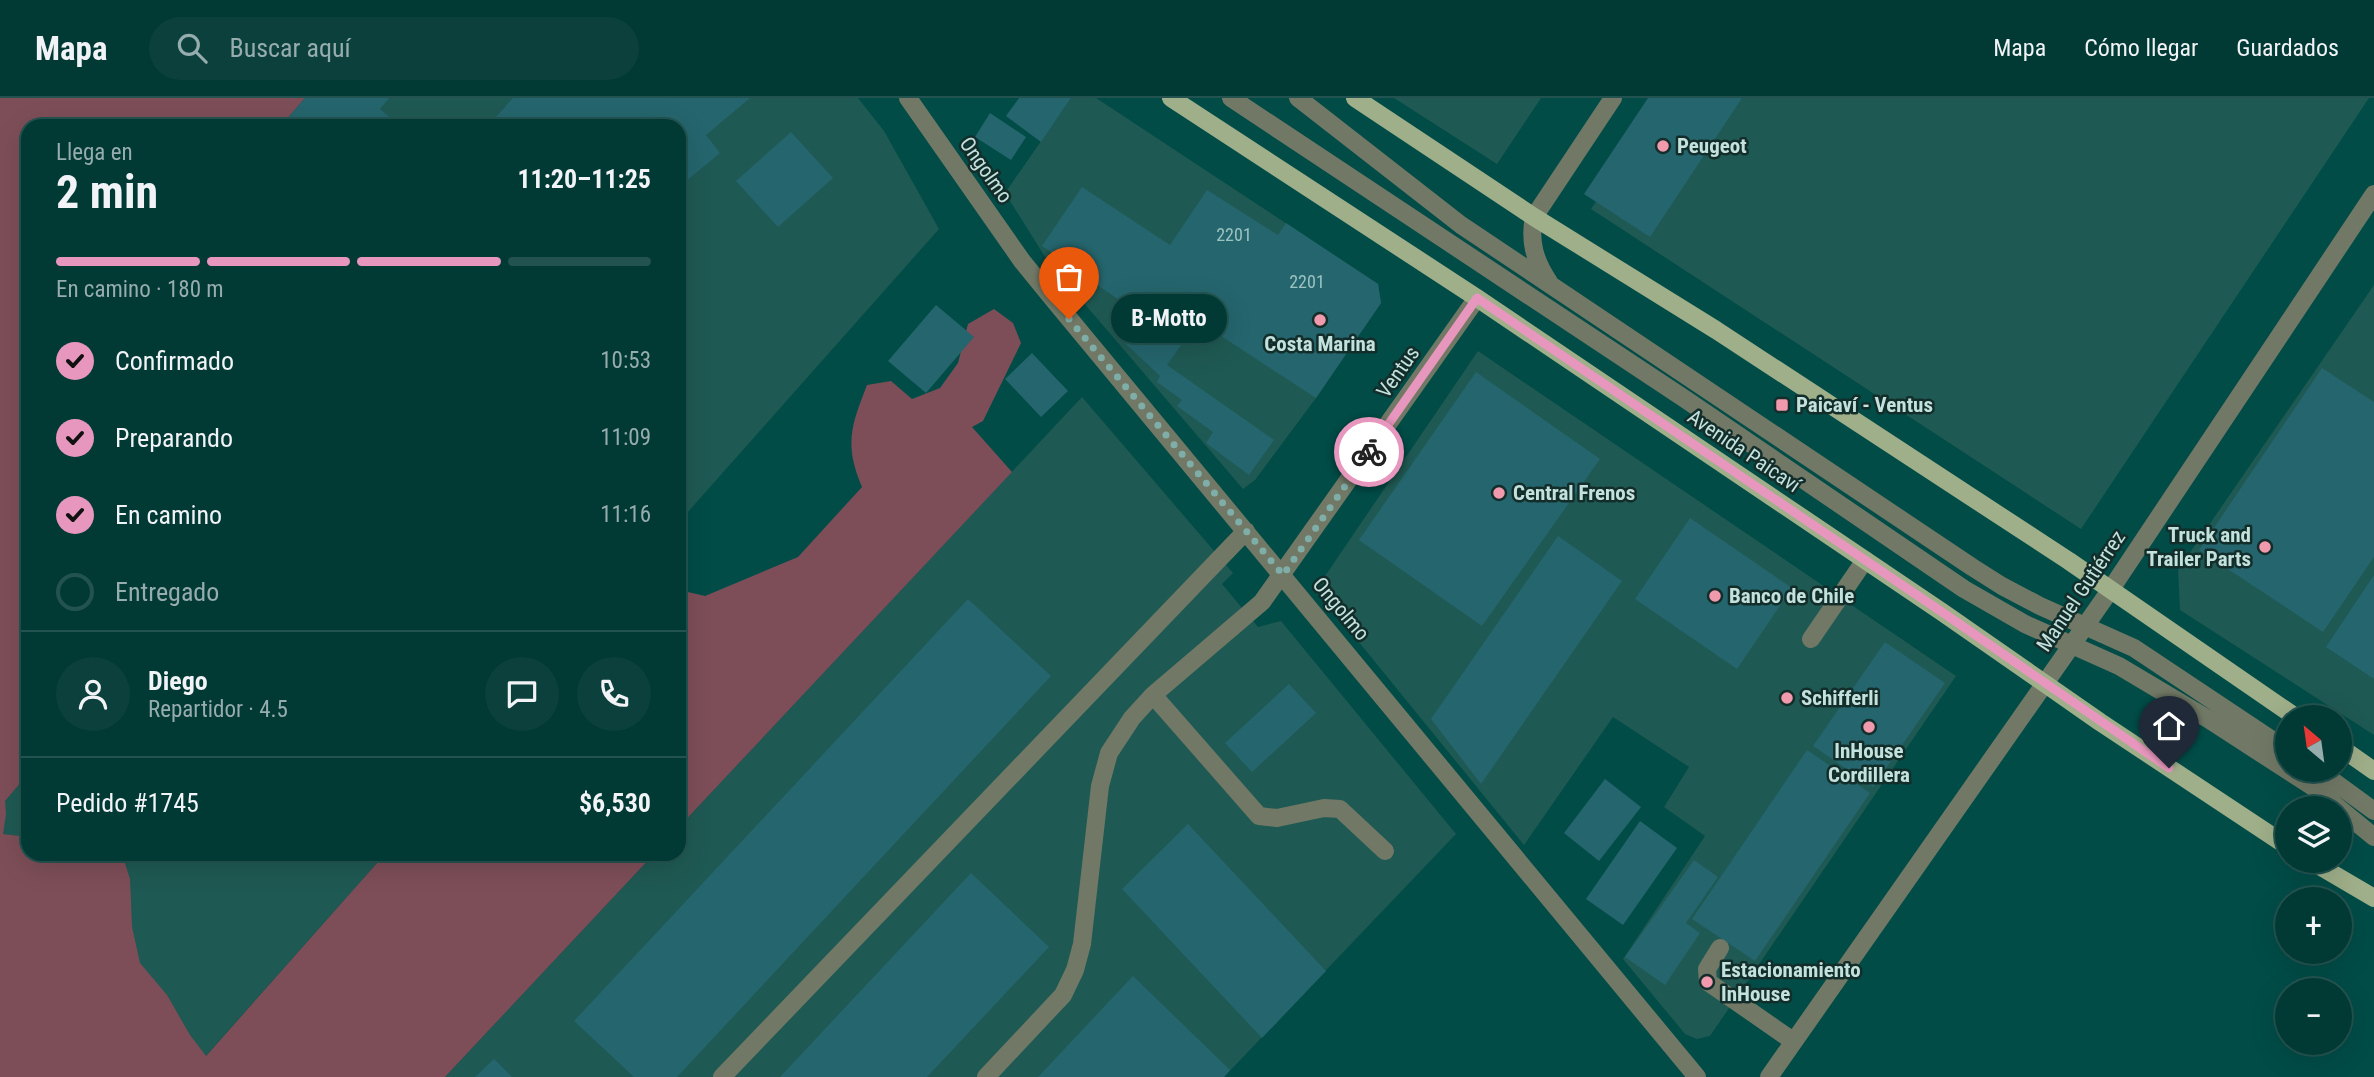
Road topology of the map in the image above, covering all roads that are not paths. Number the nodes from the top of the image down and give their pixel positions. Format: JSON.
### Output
{"nodes":[{"id":1,"x":908,"y":98,"type":"edge"},
{"id":2,"x":1171,"y":98,"type":"edge"},
{"id":3,"x":1231,"y":98,"type":"edge"},
{"id":4,"x":1298,"y":98,"type":"edge"},
{"id":5,"x":1355,"y":98,"type":"edge"},
{"id":6,"x":1613,"y":98,"type":"edge"},
{"id":7,"x":2374,"y":194,"type":"edge"},
{"id":8,"x":1534,"y":217,"type":"junction"},
{"id":9,"x":1551,"y":285,"type":"junction"},
{"id":10,"x":1477,"y":298,"type":"junction"},
{"id":11,"x":1246,"y":531,"type":"junction"},
{"id":12,"x":1865,"y":560,"type":"junction"},
{"id":13,"x":1283,"y":575,"type":"junction"},
{"id":14,"x":2111,"y":589,"type":"junction"},
{"id":15,"x":2085,"y":626,"type":"junction"},
{"id":16,"x":1811,"y":639,"type":"dead end"},
{"id":17,"x":2072,"y":645,"type":"junction"},
{"id":18,"x":2045,"y":683,"type":"junction"},
{"id":19,"x":1153,"y":695,"type":"junction"},
{"id":20,"x":2278,"y":705,"type":"edge"},
{"id":21,"x":2275,"y":742,"type":"edge"},
{"id":22,"x":2352,"y":755,"type":"edge"},
{"id":23,"x":2374,"y":771,"type":"edge"},
{"id":24,"x":2334,"y":782,"type":"edge"},
{"id":25,"x":2374,"y":811,"type":"edge"},
{"id":26,"x":2374,"y":837,"type":"edge"},
{"id":27,"x":2275,"y":838,"type":"edge"},
{"id":28,"x":1385,"y":851,"type":"dead end"},
{"id":29,"x":2331,"y":873,"type":"edge"},
{"id":30,"x":2374,"y":898,"type":"edge"},
{"id":31,"x":1720,"y":948,"type":"dead end"},
{"id":32,"x":1793,"y":1041,"type":"junction"},
{"id":33,"x":722,"y":1077,"type":"edge"},
{"id":34,"x":986,"y":1077,"type":"edge"},
{"id":35,"x":1697,"y":1077,"type":"edge"},
{"id":36,"x":1769,"y":1077,"type":"edge"}],
"edges":[{"from":1,"to":11,"type":"street","name":"Ongolmo"},
{"from":2,"to":10,"type":"main road","name":"Avenida Paicaví"},
{"from":3,"to":17,"type":"street"},
{"from":4,"to":9,"type":"street"},
{"from":5,"to":8,"type":"main road"},
{"from":6,"to":8,"type":"street"},
{"from":7,"to":14,"type":"street","name":"Manuel Gutiérrez"},
{"from":8,"to":9,"type":"street"},
{"from":8,"to":14,"type":"main road"},
{"from":9,"to":15,"type":"street"},
{"from":10,"to":12,"type":"main road","name":"Avenida Paicaví"},
{"from":10,"to":13,"type":"street","name":"Ventus"},
{"from":11,"to":13,"type":"street","name":"Ongolmo"},
{"from":11,"to":33,"type":"street"},
{"from":12,"to":16,"type":"street"},
{"from":12,"to":18,"type":"main road","name":"Avenida Paicaví"},
{"from":13,"to":19,"type":"street","name":"Ventus"},
{"from":13,"to":35,"type":"street","name":"Ongolmo"},
{"from":14,"to":15,"type":"street","name":"Manuel Gutiérrez"},
{"from":14,"to":20,"type":"main road"},
{"from":15,"to":17,"type":"street","name":"Manuel Gutiérrez"},
{"from":15,"to":21,"type":"street"},
{"from":17,"to":18,"type":"street","name":"Manuel Gutiérrez"},
{"from":17,"to":26,"type":"street"},
{"from":18,"to":27,"type":"main road","name":"Avenida Paicaví"},
{"from":18,"to":32,"type":"street","name":"Manuel Gutiérrez"},
{"from":19,"to":28,"type":"street"},
{"from":19,"to":34,"type":"street","name":"Ventus"},
{"from":22,"to":23,"type":"main road"},
{"from":24,"to":25,"type":"street"},
{"from":29,"to":30,"type":"main road"},
{"from":31,"to":32,"type":"street"},
{"from":32,"to":36,"type":"street","name":"Manuel Gutiérrez"}]}
